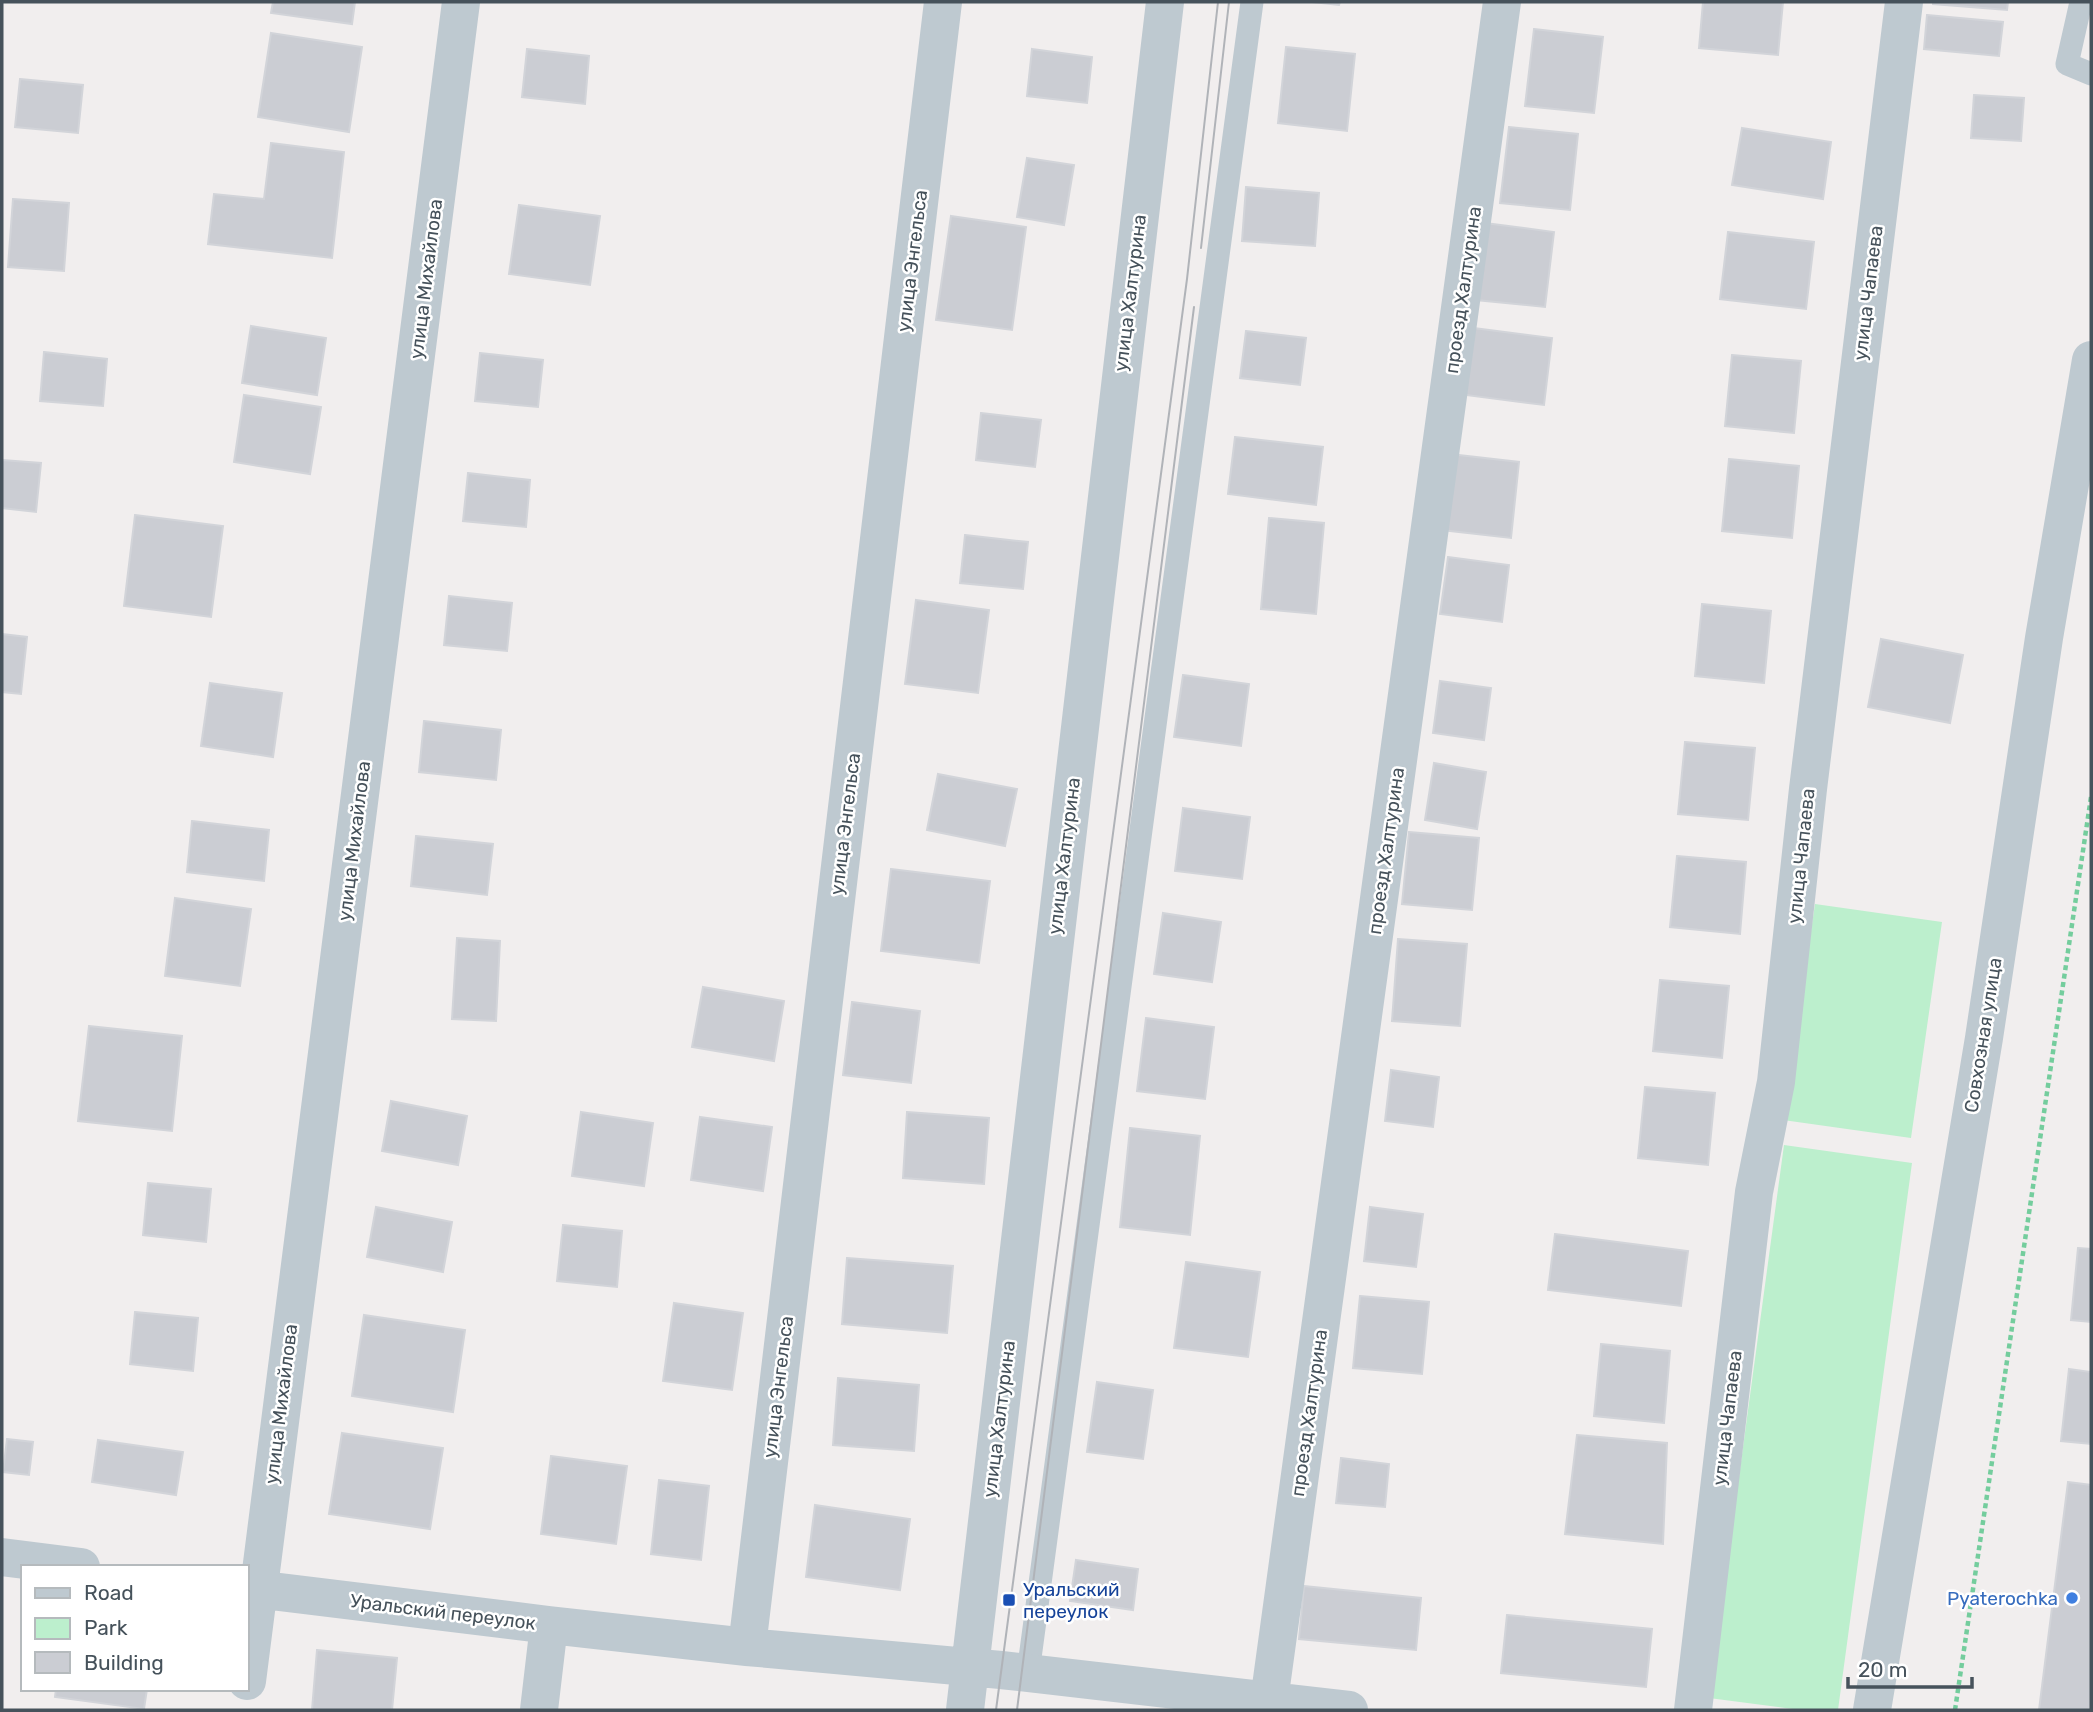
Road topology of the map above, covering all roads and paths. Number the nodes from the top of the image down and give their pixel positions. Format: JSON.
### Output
{"nodes":[{"id":1,"x":461,"y":2,"type":"edge"},
{"id":2,"x":943,"y":2,"type":"edge"},
{"id":3,"x":1165,"y":2,"type":"edge"},
{"id":4,"x":1252,"y":2,"type":"edge"},
{"id":5,"x":1502,"y":2,"type":"edge"},
{"id":6,"x":1904,"y":2,"type":"edge"},
{"id":7,"x":2081,"y":2,"type":"edge"},
{"id":8,"x":2091,"y":74,"type":"edge"},
{"id":9,"x":2091,"y":360,"type":"edge"},
{"id":10,"x":2091,"y":797,"type":"edge"},
{"id":11,"x":2,"y":1556,"type":"edge"},
{"id":12,"x":67,"y":1565,"type":"edge"},
{"id":13,"x":252,"y":1589,"type":"edge"},
{"id":14,"x":550,"y":1625,"type":"junction"},
{"id":15,"x":747,"y":1647,"type":"junction"},
{"id":16,"x":248,"y":1663,"type":"edge"},
{"id":17,"x":970,"y":1667,"type":"junction"},
{"id":18,"x":1028,"y":1673,"type":"junction"},
{"id":19,"x":246,"y":1691,"type":"edge"},
{"id":20,"x":1269,"y":1701,"type":"junction"},
{"id":21,"x":243,"y":1710,"type":"edge"},
{"id":22,"x":539,"y":1710,"type":"edge"},
{"id":23,"x":965,"y":1710,"type":"edge"},
{"id":24,"x":1349,"y":1710,"type":"edge"},
{"id":25,"x":1693,"y":1710,"type":"edge"},
{"id":26,"x":1872,"y":1710,"type":"edge"},
{"id":27,"x":1955,"y":1710,"type":"edge"}],
"edges":[{"from":1,"to":13,"type":"street","name":"улица Михайлова"},
{"from":2,"to":15,"type":"street","name":"улица Энгельса"},
{"from":3,"to":17,"type":"street","name":"улица Халтурина"},
{"from":4,"to":18,"type":"lane"},
{"from":5,"to":20,"type":"street","name":"проезд Халтурина"},
{"from":6,"to":25,"type":"street","name":"улица Чапаева"},
{"from":7,"to":8,"type":"lane"},
{"from":9,"to":26,"type":"street","name":"Совхозная улица"},
{"from":10,"to":27,"type":"path"},
{"from":11,"to":12,"type":"street"},
{"from":13,"to":14,"type":"street","name":"Уральский переулок"},
{"from":13,"to":16,"type":"street","name":"улица Михайлова"},
{"from":14,"to":15,"type":"street","name":"Уральский переулок"},
{"from":14,"to":22,"type":"street"},
{"from":15,"to":17,"type":"street","name":"Уральский переулок"},
{"from":17,"to":18,"type":"street","name":"Уральский переулок"},
{"from":17,"to":23,"type":"street","name":"улица Халтурина"},
{"from":18,"to":20,"type":"street","name":"Уральский переулок"},
{"from":19,"to":21,"type":"street"},
{"from":20,"to":24,"type":"street","name":"Уральский переулок"}]}
